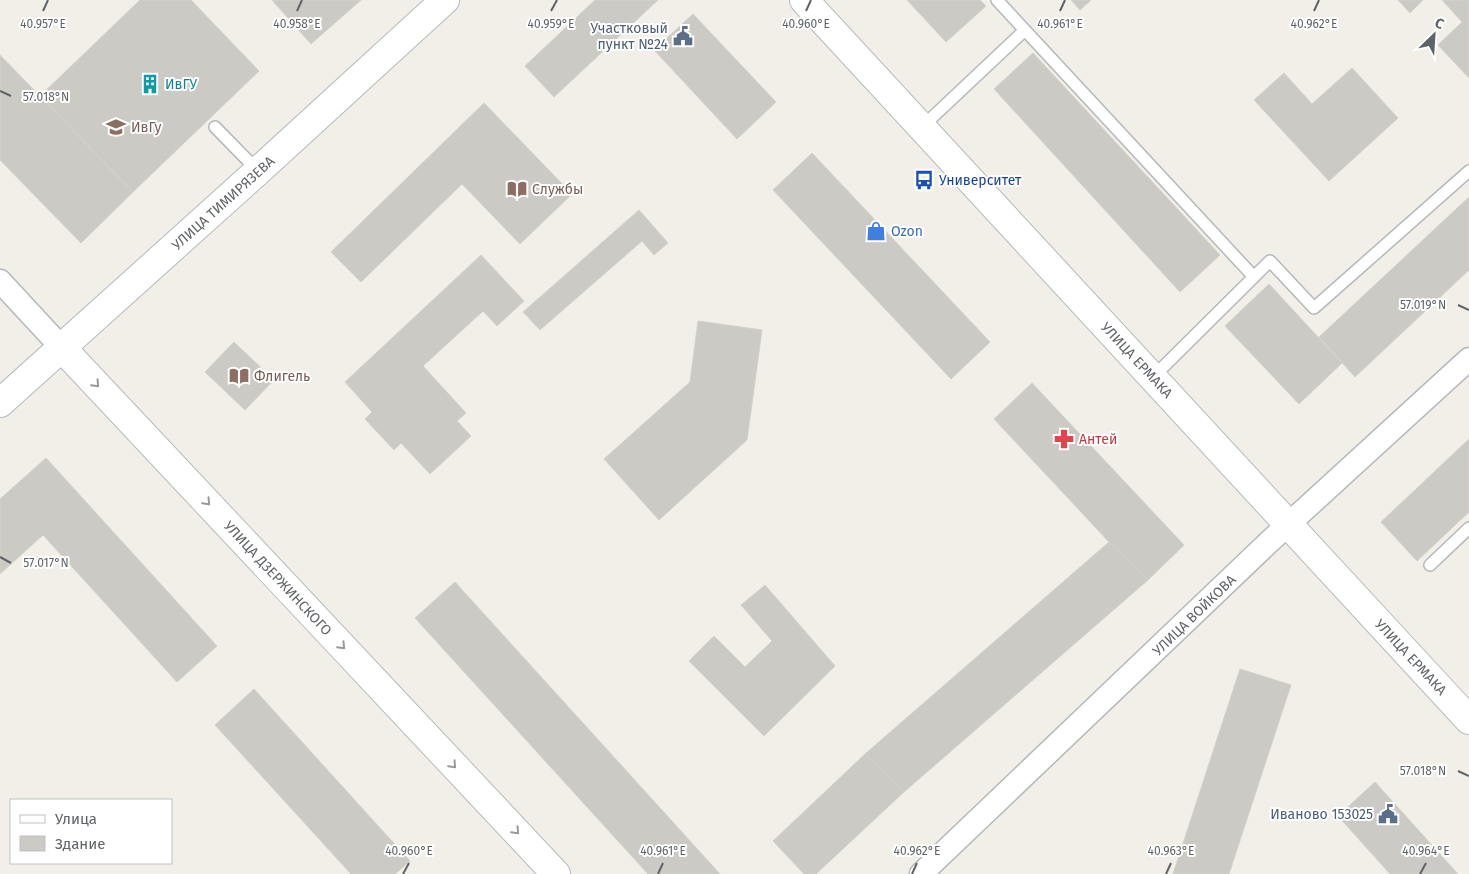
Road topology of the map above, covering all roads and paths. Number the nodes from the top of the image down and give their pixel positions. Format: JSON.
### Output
{"nodes":[{"id":1,"x":445,"y":0,"type":"edge"},
{"id":2,"x":804,"y":0,"type":"edge"},
{"id":3,"x":997,"y":0,"type":"edge"},
{"id":4,"x":1025,"y":30,"type":"junction"},
{"id":5,"x":216,"y":127,"type":"dead end"},
{"id":6,"x":922,"y":127,"type":"junction"},
{"id":7,"x":258,"y":171,"type":"junction"},
{"id":8,"x":1469,"y":171,"type":"edge"},
{"id":9,"x":1254,"y":277,"type":"junction"},
{"id":10,"x":0,"y":281,"type":"edge"},
{"id":11,"x":62,"y":348,"type":"junction"},
{"id":12,"x":1469,"y":359,"type":"edge"},
{"id":13,"x":1152,"y":377,"type":"junction"},
{"id":14,"x":0,"y":403,"type":"edge"},
{"id":15,"x":1289,"y":524,"type":"junction"},
{"id":16,"x":1469,"y":528,"type":"edge"},
{"id":17,"x":1430,"y":564,"type":"dead end"},
{"id":18,"x":1469,"y":720,"type":"edge"},
{"id":19,"x":556,"y":874,"type":"edge"},
{"id":20,"x":921,"y":874,"type":"edge"}],
"edges":[{"from":1,"to":7,"type":"main road","name":"УЛИЦА ТИМИРЯЗЕВА"},
{"from":2,"to":6,"type":"main road","name":"УЛИЦА ЕРМАКА"},
{"from":3,"to":4,"type":"lane"},
{"from":4,"to":6,"type":"lane"},
{"from":4,"to":9,"type":"lane"},
{"from":5,"to":7,"type":"lane"},
{"from":6,"to":13,"type":"main road","name":"УЛИЦА ЕРМАКА"},
{"from":7,"to":11,"type":"main road","name":"УЛИЦА ТИМИРЯЗЕВА"},
{"from":8,"to":9,"type":"lane"},
{"from":9,"to":13,"type":"lane"},
{"from":10,"to":11,"type":"street","name":"УЛИЦА ДЗЕРЖИНСКОГО"},
{"from":11,"to":14,"type":"main road","name":"УЛИЦА ТИМИРЯЗЕВА"},
{"from":11,"to":19,"type":"main road","name":"УЛИЦА ДЗЕРЖИНСКОГО","one_way":true},
{"from":12,"to":15,"type":"street","name":"УЛИЦА ВОЙКОВА"},
{"from":13,"to":15,"type":"main road","name":"УЛИЦА ЕРМАКА"},
{"from":15,"to":18,"type":"main road","name":"УЛИЦА ЕРМАКА"},
{"from":15,"to":20,"type":"street","name":"УЛИЦА ВОЙКОВА"},
{"from":16,"to":17,"type":"lane"}]}
